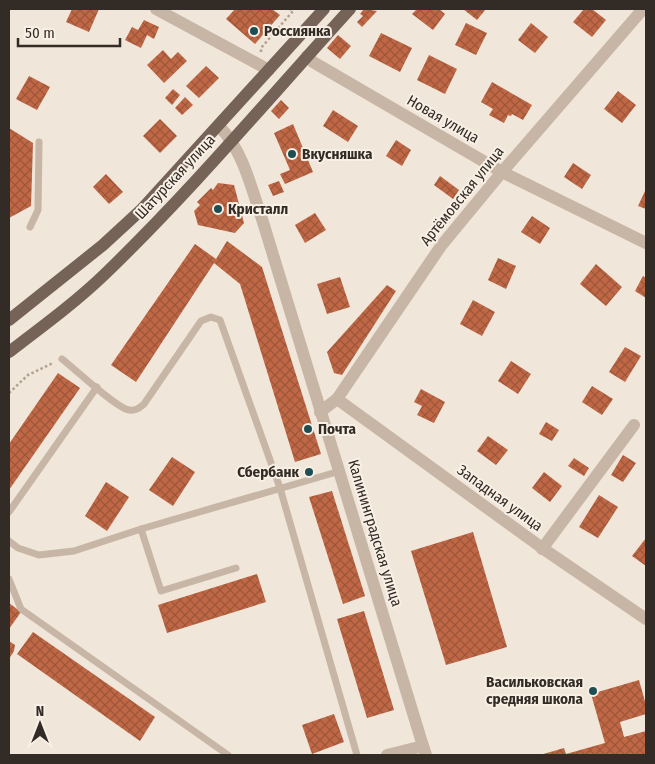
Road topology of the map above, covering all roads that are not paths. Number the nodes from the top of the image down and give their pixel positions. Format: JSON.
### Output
{"nodes":[{"id":1,"x":156,"y":9,"type":"edge"},
{"id":2,"x":324,"y":9,"type":"edge"},
{"id":3,"x":350,"y":9,"type":"edge"},
{"id":4,"x":643,"y":9,"type":"edge"},
{"id":5,"x":307,"y":56,"type":"junction"},
{"id":6,"x":264,"y":67,"type":"junction"},
{"id":7,"x":219,"y":126,"type":"junction"},
{"id":8,"x":232,"y":140,"type":"junction"},
{"id":9,"x":39,"y":142,"type":"dead end"},
{"id":10,"x":502,"y":172,"type":"junction"},
{"id":11,"x":30,"y":227,"type":"dead end"},
{"id":12,"x":646,"y":243,"type":"edge"},
{"id":13,"x":9,"y":320,"type":"edge"},
{"id":14,"x":9,"y":352,"type":"edge"},
{"id":15,"x":62,"y":359,"type":"road end"},
{"id":16,"x":97,"y":387,"type":"junction"},
{"id":17,"x":337,"y":399,"type":"junction"},
{"id":18,"x":320,"y":412,"type":"junction"},
{"id":19,"x":634,"y":425,"type":"dead end"},
{"id":20,"x":340,"y":470,"type":"junction"},
{"id":21,"x":280,"y":488,"type":"junction"},
{"id":22,"x":9,"y":512,"type":"edge"},
{"id":23,"x":141,"y":529,"type":"junction"},
{"id":24,"x":9,"y":541,"type":"edge"},
{"id":25,"x":542,"y":549,"type":"junction"},
{"id":26,"x":236,"y":568,"type":"dead end"},
{"id":27,"x":9,"y":579,"type":"edge"},
{"id":28,"x":646,"y":619,"type":"edge"},
{"id":29,"x":424,"y":751,"type":"edge"},
{"id":30,"x":228,"y":755,"type":"edge"},
{"id":31,"x":357,"y":755,"type":"edge"},
{"id":32,"x":387,"y":755,"type":"edge"}],
"edges":[{"from":1,"to":6,"type":"street"},
{"from":2,"to":6,"type":"main road","name":"Шатурская улица"},
{"from":3,"to":5,"type":"main road","name":"Шатурская улица"},
{"from":4,"to":10,"type":"street","name":"Артёмовская улица"},
{"from":5,"to":8,"type":"main road","name":"Шатурская улица"},
{"from":5,"to":10,"type":"street","name":"Новая улица"},
{"from":6,"to":7,"type":"main road","name":"Шатурская улица"},
{"from":7,"to":8,"type":"street","name":"Калининградская улица"},
{"from":7,"to":13,"type":"main road","name":"Шатурская улица"},
{"from":8,"to":14,"type":"main road","name":"Шатурская улица"},
{"from":8,"to":18,"type":"street","name":"Калининградская улица"},
{"from":9,"to":11,"type":"lane"},
{"from":10,"to":12,"type":"street","name":"Новая улица"},
{"from":10,"to":17,"type":"street","name":"Артёмовская улица"},
{"from":15,"to":16,"type":"lane"},
{"from":16,"to":21,"type":"lane"},
{"from":16,"to":22,"type":"lane"},
{"from":17,"to":18,"type":"street","name":"Артёмовская улица"},
{"from":17,"to":25,"type":"street","name":"Западная улица"},
{"from":18,"to":20,"type":"street","name":"Калининградская улица"},
{"from":19,"to":25,"type":"street"},
{"from":20,"to":21,"type":"lane"},
{"from":20,"to":29,"type":"street","name":"Калининградская улица"},
{"from":21,"to":23,"type":"lane"},
{"from":21,"to":31,"type":"lane"},
{"from":23,"to":24,"type":"lane"},
{"from":23,"to":26,"type":"lane"},
{"from":25,"to":28,"type":"street","name":"Западная улица"},
{"from":27,"to":30,"type":"lane"},
{"from":29,"to":32,"type":"street"}]}
